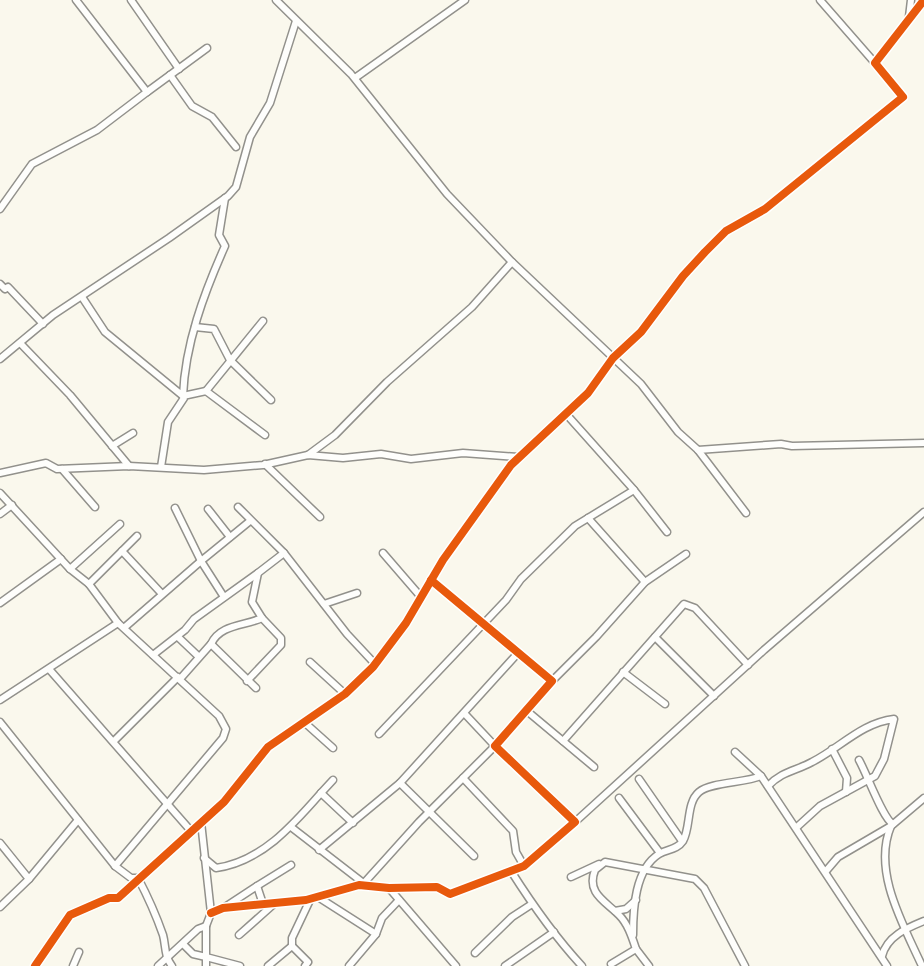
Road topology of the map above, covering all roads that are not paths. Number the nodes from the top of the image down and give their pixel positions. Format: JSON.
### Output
{"nodes":[{"id":1,"x":76,"y":0,"type":"edge"},
{"id":2,"x":131,"y":0,"type":"edge"},
{"id":3,"x":276,"y":0,"type":"edge"},
{"id":4,"x":465,"y":0,"type":"edge"},
{"id":5,"x":820,"y":0,"type":"edge"},
{"id":6,"x":911,"y":0,"type":"edge"},
{"id":7,"x":924,"y":0,"type":"edge"},
{"id":8,"x":909,"y":18,"type":"junction"},
{"id":9,"x":296,"y":21,"type":"junction"},
{"id":10,"x":207,"y":48,"type":"dead end"},
{"id":11,"x":875,"y":63,"type":"junction"},
{"id":12,"x":179,"y":69,"type":"junction"},
{"id":13,"x":170,"y":75,"type":"junction"},
{"id":14,"x":355,"y":78,"type":"junction"},
{"id":15,"x":147,"y":93,"type":"junction"},
{"id":16,"x":237,"y":147,"type":"dead end"},
{"id":17,"x":225,"y":198,"type":"junction"},
{"id":18,"x":0,"y":209,"type":"edge"},
{"id":19,"x":512,"y":262,"type":"junction"},
{"id":20,"x":0,"y":284,"type":"edge"},
{"id":21,"x":82,"y":297,"type":"junction"},
{"id":22,"x":263,"y":321,"type":"dead end"},
{"id":23,"x":43,"y":324,"type":"junction"},
{"id":24,"x":195,"y":327,"type":"junction"},
{"id":25,"x":20,"y":343,"type":"junction"},
{"id":26,"x":0,"y":348,"type":"edge"},
{"id":27,"x":3,"y":357,"type":"edge"},
{"id":28,"x":614,"y":358,"type":"junction"},
{"id":29,"x":231,"y":361,"type":"junction"},
{"id":30,"x":206,"y":391,"type":"junction"},
{"id":31,"x":183,"y":396,"type":"junction"},
{"id":32,"x":271,"y":400,"type":"dead end"},
{"id":33,"x":567,"y":414,"type":"junction"},
{"id":34,"x":133,"y":433,"type":"dead end"},
{"id":35,"x":265,"y":435,"type":"dead end"},
{"id":36,"x":924,"y":443,"type":"edge"},
{"id":37,"x":112,"y":446,"type":"junction"},
{"id":38,"x":698,"y":450,"type":"junction"},
{"id":39,"x":308,"y":454,"type":"junction"},
{"id":40,"x":518,"y":457,"type":"junction"},
{"id":41,"x":265,"y":464,"type":"junction"},
{"id":42,"x":129,"y":466,"type":"junction"},
{"id":43,"x":161,"y":467,"type":"junction"},
{"id":44,"x":62,"y":469,"type":"junction"},
{"id":45,"x":0,"y":474,"type":"edge"},
{"id":46,"x":634,"y":490,"type":"junction"},
{"id":47,"x":0,"y":493,"type":"edge"},
{"id":48,"x":12,"y":506,"type":"junction"},
{"id":49,"x":95,"y":507,"type":"dead end"},
{"id":50,"x":238,"y":507,"type":"dead end"},
{"id":51,"x":175,"y":508,"type":"dead end"},
{"id":52,"x":208,"y":509,"type":"dead end"},
{"id":53,"x":924,"y":512,"type":"edge"},
{"id":54,"x":746,"y":513,"type":"dead end"},
{"id":55,"x":0,"y":514,"type":"edge"},
{"id":56,"x":320,"y":517,"type":"dead end"},
{"id":57,"x":588,"y":518,"type":"junction"},
{"id":58,"x":250,"y":521,"type":"junction"},
{"id":59,"x":120,"y":524,"type":"dead end"},
{"id":60,"x":667,"y":532,"type":"dead end"},
{"id":61,"x":137,"y":536,"type":"dead end"},
{"id":62,"x":230,"y":537,"type":"junction"},
{"id":63,"x":122,"y":551,"type":"junction"},
{"id":64,"x":284,"y":553,"type":"junction"},
{"id":65,"x":383,"y":553,"type":"dead end"},
{"id":66,"x":686,"y":554,"type":"dead end"},
{"id":67,"x":61,"y":559,"type":"junction"},
{"id":68,"x":201,"y":561,"type":"junction"},
{"id":69,"x":70,"y":569,"type":"junction"},
{"id":70,"x":258,"y":573,"type":"junction"},
{"id":71,"x":431,"y":580,"type":"junction"},
{"id":72,"x":645,"y":582,"type":"junction"},
{"id":73,"x":89,"y":584,"type":"junction"},
{"id":74,"x":357,"y":593,"type":"dead end"},
{"id":75,"x":162,"y":594,"type":"junction"},
{"id":76,"x":224,"y":597,"type":"junction"},
{"id":77,"x":421,"y":597,"type":"junction"},
{"id":78,"x":0,"y":603,"type":"edge"},
{"id":79,"x":324,"y":604,"type":"junction"},
{"id":80,"x":262,"y":618,"type":"junction"},
{"id":81,"x":483,"y":621,"type":"junction"},
{"id":82,"x":118,"y":623,"type":"junction"},
{"id":83,"x":125,"y":627,"type":"junction"},
{"id":84,"x":178,"y":637,"type":"junction"},
{"id":85,"x":655,"y":637,"type":"junction"},
{"id":86,"x":211,"y":644,"type":"junction"},
{"id":87,"x":518,"y":653,"type":"junction"},
{"id":88,"x":153,"y":655,"type":"junction"},
{"id":89,"x":198,"y":656,"type":"junction"},
{"id":90,"x":310,"y":662,"type":"dead end"},
{"id":91,"x":375,"y":664,"type":"junction"},
{"id":92,"x":748,"y":665,"type":"junction"},
{"id":93,"x":49,"y":669,"type":"junction"},
{"id":94,"x":624,"y":672,"type":"junction"},
{"id":95,"x":179,"y":678,"type":"junction"},
{"id":96,"x":247,"y":681,"type":"junction"},
{"id":97,"x":552,"y":681,"type":"junction"},
{"id":98,"x":256,"y":688,"type":"dead end"},
{"id":99,"x":345,"y":694,"type":"junction"},
{"id":100,"x":714,"y":696,"type":"junction"},
{"id":101,"x":0,"y":700,"type":"edge"},
{"id":102,"x":665,"y":704,"type":"dead end"},
{"id":103,"x":527,"y":711,"type":"junction"},
{"id":104,"x":464,"y":713,"type":"junction"},
{"id":105,"x":0,"y":722,"type":"edge"},
{"id":106,"x":304,"y":722,"type":"junction"},
{"id":107,"x":379,"y":734,"type":"dead end"},
{"id":108,"x":114,"y":741,"type":"junction"},
{"id":109,"x":563,"y":741,"type":"junction"},
{"id":110,"x":495,"y":746,"type":"junction"},
{"id":111,"x":333,"y":748,"type":"dead end"},
{"id":112,"x":832,"y":749,"type":"junction"},
{"id":113,"x":735,"y":752,"type":"dead end"},
{"id":114,"x":859,"y":760,"type":"dead end"},
{"id":115,"x":594,"y":767,"type":"dead end"},
{"id":116,"x":761,"y":776,"type":"junction"},
{"id":117,"x":463,"y":778,"type":"junction"},
{"id":118,"x":639,"y":779,"type":"dead end"},
{"id":119,"x":870,"y":779,"type":"junction"},
{"id":120,"x":333,"y":780,"type":"dead end"},
{"id":121,"x":400,"y":783,"type":"junction"},
{"id":122,"x":768,"y":786,"type":"junction"},
{"id":123,"x":846,"y":792,"type":"junction"},
{"id":124,"x":321,"y":793,"type":"junction"},
{"id":125,"x":619,"y":798,"type":"dead end"},
{"id":126,"x":924,"y":798,"type":"edge"},
{"id":127,"x":167,"y":802,"type":"junction"},
{"id":128,"x":430,"y":811,"type":"junction"},
{"id":129,"x":78,"y":820,"type":"junction"},
{"id":130,"x":201,"y":822,"type":"junction"},
{"id":131,"x":575,"y":822,"type":"junction"},
{"id":132,"x":353,"y":823,"type":"junction"},
{"id":133,"x":892,"y":825,"type":"junction"},
{"id":134,"x":291,"y":827,"type":"junction"},
{"id":135,"x":797,"y":827,"type":"junction"},
{"id":136,"x":191,"y":831,"type":"junction"},
{"id":137,"x":682,"y":841,"type":"junction"},
{"id":138,"x":0,"y":843,"type":"edge"},
{"id":139,"x":319,"y":850,"type":"junction"},
{"id":140,"x":660,"y":853,"type":"junction"},
{"id":141,"x":474,"y":856,"type":"dead end"},
{"id":142,"x":204,"y":858,"type":"junction"},
{"id":143,"x":605,"y":862,"type":"junction"},
{"id":144,"x":291,"y":865,"type":"dead end"},
{"id":145,"x":116,"y":866,"type":"junction"},
{"id":146,"x":524,"y":866,"type":"junction"},
{"id":147,"x":644,"y":868,"type":"junction"},
{"id":148,"x":511,"y":871,"type":"junction"},
{"id":149,"x":826,"y":871,"type":"junction"},
{"id":150,"x":571,"y":877,"type":"dead end"},
{"id":151,"x":138,"y":878,"type":"junction"},
{"id":152,"x":29,"y":879,"type":"junction"},
{"id":153,"x":366,"y":884,"type":"junction"},
{"id":154,"x":257,"y":886,"type":"junction"},
{"id":155,"x":389,"y":888,"type":"junction"},
{"id":156,"x":318,"y":897,"type":"junction"},
{"id":157,"x":637,"y":899,"type":"junction"},
{"id":158,"x":310,"y":900,"type":"junction"},
{"id":159,"x":399,"y":900,"type":"junction"},
{"id":160,"x":276,"y":902,"type":"junction"},
{"id":161,"x":263,"y":904,"type":"junction"},
{"id":162,"x":532,"y":904,"type":"junction"},
{"id":163,"x":0,"y":907,"type":"edge"},
{"id":164,"x":223,"y":908,"type":"junction"},
{"id":165,"x":613,"y":910,"type":"junction"},
{"id":166,"x":211,"y":913,"type":"junction"},
{"id":167,"x":924,"y":921,"type":"edge"},
{"id":168,"x":206,"y":926,"type":"junction"},
{"id":169,"x":906,"y":928,"type":"junction"},
{"id":170,"x":554,"y":932,"type":"junction"},
{"id":171,"x":376,"y":934,"type":"junction"},
{"id":172,"x":239,"y":935,"type":"dead end"},
{"id":173,"x":634,"y":941,"type":"junction"},
{"id":174,"x":183,"y":944,"type":"junction"},
{"id":175,"x":292,"y":946,"type":"junction"},
{"id":176,"x":636,"y":949,"type":"junction"},
{"id":177,"x":79,"y":952,"type":"dead end"},
{"id":178,"x":475,"y":953,"type":"dead end"},
{"id":179,"x":166,"y":956,"type":"junction"},
{"id":180,"x":882,"y":956,"type":"junction"},
{"id":181,"x":206,"y":957,"type":"junction"},
{"id":182,"x":306,"y":964,"type":"edge"},
{"id":183,"x":611,"y":964,"type":"dead end"},
{"id":184,"x":35,"y":966,"type":"edge"},
{"id":185,"x":73,"y":966,"type":"edge"},
{"id":186,"x":158,"y":966,"type":"edge"},
{"id":187,"x":172,"y":966,"type":"edge"},
{"id":188,"x":206,"y":966,"type":"edge"},
{"id":189,"x":240,"y":966,"type":"edge"},
{"id":190,"x":268,"y":966,"type":"edge"},
{"id":191,"x":314,"y":966,"type":"edge"},
{"id":192,"x":349,"y":966,"type":"edge"},
{"id":193,"x":456,"y":966,"type":"edge"},
{"id":194,"x":506,"y":966,"type":"edge"},
{"id":195,"x":582,"y":966,"type":"edge"},
{"id":196,"x":650,"y":966,"type":"edge"},
{"id":197,"x":745,"y":966,"type":"edge"},
{"id":198,"x":886,"y":966,"type":"edge"},
{"id":199,"x":922,"y":966,"type":"edge"}],
"edges":[{"from":1,"to":15,"type":"street"},
{"from":2,"to":12,"type":"street"},
{"from":3,"to":9,"type":"street"},
{"from":4,"to":14,"type":"street"},
{"from":5,"to":11,"type":"street"},
{"from":6,"to":8,"type":"street"},
{"from":7,"to":8,"type":"street"},
{"from":8,"to":11,"type":"street"},
{"from":9,"to":14,"type":"street"},
{"from":9,"to":17,"type":"street"},
{"from":10,"to":12,"type":"street"},
{"from":11,"to":28,"type":"street"},
{"from":12,"to":13,"type":"street"},
{"from":13,"to":15,"type":"street"},
{"from":13,"to":16,"type":"street"},
{"from":14,"to":19,"type":"street"},
{"from":15,"to":18,"type":"street"},
{"from":17,"to":21,"type":"street"},
{"from":17,"to":24,"type":"street"},
{"from":19,"to":28,"type":"street"},
{"from":19,"to":39,"type":"street"},
{"from":20,"to":23,"type":"street"},
{"from":21,"to":23,"type":"street"},
{"from":21,"to":31,"type":"street"},
{"from":22,"to":29,"type":"street"},
{"from":23,"to":25,"type":"street"},
{"from":24,"to":29,"type":"street"},
{"from":24,"to":31,"type":"street"},
{"from":25,"to":27,"type":"street"},
{"from":25,"to":37,"type":"street"},
{"from":26,"to":27,"type":"street"},
{"from":28,"to":33,"type":"street"},
{"from":28,"to":38,"type":"street"},
{"from":29,"to":30,"type":"street"},
{"from":29,"to":32,"type":"street"},
{"from":30,"to":31,"type":"street"},
{"from":30,"to":35,"type":"street"},
{"from":31,"to":43,"type":"street"},
{"from":33,"to":40,"type":"street"},
{"from":33,"to":46,"type":"street"},
{"from":34,"to":37,"type":"street"},
{"from":36,"to":38,"type":"street"},
{"from":37,"to":42,"type":"street"},
{"from":38,"to":54,"type":"street"},
{"from":39,"to":40,"type":"street"},
{"from":39,"to":41,"type":"street"},
{"from":40,"to":71,"type":"street"},
{"from":41,"to":43,"type":"street"},
{"from":41,"to":56,"type":"street"},
{"from":42,"to":43,"type":"street"},
{"from":42,"to":44,"type":"street"},
{"from":44,"to":45,"type":"street"},
{"from":44,"to":49,"type":"street"},
{"from":46,"to":57,"type":"street"},
{"from":46,"to":60,"type":"street"},
{"from":47,"to":48,"type":"street"},
{"from":48,"to":55,"type":"street"},
{"from":48,"to":67,"type":"street"},
{"from":50,"to":58,"type":"street"},
{"from":51,"to":68,"type":"street"},
{"from":52,"to":62,"type":"street"},
{"from":53,"to":92,"type":"street"},
{"from":57,"to":72,"type":"street"},
{"from":57,"to":81,"type":"street"},
{"from":58,"to":62,"type":"street"},
{"from":58,"to":64,"type":"street"},
{"from":59,"to":69,"type":"street"},
{"from":61,"to":63,"type":"street"},
{"from":62,"to":68,"type":"street"},
{"from":63,"to":73,"type":"street"},
{"from":63,"to":75,"type":"street"},
{"from":64,"to":70,"type":"street"},
{"from":64,"to":79,"type":"street"},
{"from":65,"to":77,"type":"street"},
{"from":66,"to":72,"type":"street"},
{"from":67,"to":69,"type":"street"},
{"from":67,"to":78,"type":"street"},
{"from":68,"to":75,"type":"street"},
{"from":68,"to":76,"type":"street"},
{"from":69,"to":73,"type":"street"},
{"from":70,"to":76,"type":"street"},
{"from":70,"to":80,"type":"street"},
{"from":71,"to":77,"type":"street"},
{"from":71,"to":81,"type":"street"},
{"from":72,"to":97,"type":"street"},
{"from":73,"to":82,"type":"street"},
{"from":74,"to":79,"type":"street"},
{"from":75,"to":83,"type":"street"},
{"from":76,"to":84,"type":"street"},
{"from":77,"to":91,"type":"street"},
{"from":79,"to":91,"type":"street"},
{"from":80,"to":86,"type":"street"},
{"from":80,"to":96,"type":"street"},
{"from":81,"to":87,"type":"street"},
{"from":81,"to":107,"type":"street"},
{"from":82,"to":83,"type":"street"},
{"from":82,"to":93,"type":"street"},
{"from":83,"to":88,"type":"street"},
{"from":84,"to":88,"type":"street"},
{"from":84,"to":89,"type":"street"},
{"from":85,"to":92,"type":"street"},
{"from":85,"to":94,"type":"street"},
{"from":85,"to":100,"type":"street"},
{"from":86,"to":89,"type":"street"},
{"from":86,"to":96,"type":"street"},
{"from":87,"to":97,"type":"street"},
{"from":87,"to":104,"type":"street"},
{"from":88,"to":95,"type":"street"},
{"from":89,"to":95,"type":"street"},
{"from":90,"to":99,"type":"street"},
{"from":91,"to":99,"type":"street"},
{"from":92,"to":100,"type":"street"},
{"from":93,"to":101,"type":"street"},
{"from":93,"to":108,"type":"street"},
{"from":94,"to":102,"type":"street"},
{"from":94,"to":109,"type":"street"},
{"from":95,"to":108,"type":"street"},
{"from":95,"to":127,"type":"street"},
{"from":96,"to":98,"type":"street"},
{"from":97,"to":103,"type":"street"},
{"from":99,"to":106,"type":"street"},
{"from":100,"to":131,"type":"street"},
{"from":103,"to":109,"type":"street"},
{"from":103,"to":110,"type":"street"},
{"from":104,"to":110,"type":"street"},
{"from":104,"to":121,"type":"street"},
{"from":105,"to":129,"type":"street"},
{"from":106,"to":111,"type":"street"},
{"from":106,"to":130,"type":"street"},
{"from":108,"to":127,"type":"street"},
{"from":109,"to":115,"type":"street"},
{"from":110,"to":117,"type":"street"},
{"from":110,"to":131,"type":"street"},
{"from":112,"to":119,"type":"street"},
{"from":112,"to":122,"type":"street"},
{"from":112,"to":123,"type":"street"},
{"from":113,"to":116,"type":"street"},
{"from":114,"to":119,"type":"street"},
{"from":116,"to":122,"type":"street"},
{"from":116,"to":137,"type":"street"},
{"from":117,"to":128,"type":"street"},
{"from":117,"to":146,"type":"street"},
{"from":118,"to":137,"type":"street"},
{"from":119,"to":123,"type":"street"},
{"from":119,"to":133,"type":"street"},
{"from":120,"to":124,"type":"street"},
{"from":121,"to":128,"type":"street"},
{"from":121,"to":132,"type":"street"},
{"from":122,"to":135,"type":"street"},
{"from":123,"to":135,"type":"street"},
{"from":124,"to":132,"type":"street"},
{"from":124,"to":134,"type":"street"},
{"from":125,"to":140,"type":"street"},
{"from":126,"to":133,"type":"street"},
{"from":127,"to":136,"type":"street"},
{"from":127,"to":145,"type":"street"},
{"from":128,"to":141,"type":"street"},
{"from":128,"to":153,"type":"street"},
{"from":129,"to":145,"type":"street"},
{"from":129,"to":152,"type":"street"},
{"from":130,"to":136,"type":"street"},
{"from":130,"to":142,"type":"street"},
{"from":131,"to":146,"type":"street"},
{"from":132,"to":139,"type":"street"},
{"from":133,"to":149,"type":"street"},
{"from":133,"to":169,"type":"street"},
{"from":134,"to":139,"type":"street"},
{"from":134,"to":142,"type":"street"},
{"from":135,"to":149,"type":"street"},
{"from":136,"to":151,"type":"street"},
{"from":137,"to":140,"type":"street"},
{"from":138,"to":152,"type":"street"},
{"from":139,"to":153,"type":"street"},
{"from":140,"to":147,"type":"street"},
{"from":142,"to":166,"type":"street"},
{"from":143,"to":147,"type":"street"},
{"from":143,"to":150,"type":"street"},
{"from":143,"to":165,"type":"street"},
{"from":144,"to":154,"type":"street"},
{"from":145,"to":151,"type":"street"},
{"from":146,"to":148,"type":"street"},
{"from":147,"to":157,"type":"street"},
{"from":147,"to":197,"type":"street"},
{"from":148,"to":155,"type":"street"},
{"from":148,"to":162,"type":"street"},
{"from":149,"to":180,"type":"street"},
{"from":151,"to":179,"type":"street"},
{"from":151,"to":184,"type":"street"},
{"from":152,"to":163,"type":"street"},
{"from":153,"to":155,"type":"street"},
{"from":153,"to":156,"type":"street"},
{"from":154,"to":161,"type":"street"},
{"from":154,"to":164,"type":"street"},
{"from":155,"to":159,"type":"street"},
{"from":156,"to":158,"type":"street"},
{"from":156,"to":171,"type":"street"},
{"from":157,"to":165,"type":"street"},
{"from":157,"to":173,"type":"street"},
{"from":158,"to":160,"type":"street"},
{"from":158,"to":175,"type":"street"},
{"from":159,"to":171,"type":"street"},
{"from":159,"to":193,"type":"street"},
{"from":160,"to":161,"type":"street"},
{"from":160,"to":172,"type":"street"},
{"from":161,"to":164,"type":"street"},
{"from":162,"to":170,"type":"street"},
{"from":162,"to":178,"type":"street"},
{"from":164,"to":166,"type":"street"},
{"from":165,"to":173,"type":"street"},
{"from":166,"to":168,"type":"street"},
{"from":167,"to":169,"type":"street"},
{"from":168,"to":174,"type":"street"},
{"from":168,"to":181,"type":"street"},
{"from":169,"to":180,"type":"street"},
{"from":169,"to":199,"type":"street"},
{"from":170,"to":194,"type":"street"},
{"from":170,"to":195,"type":"street"},
{"from":171,"to":192,"type":"street"},
{"from":173,"to":176,"type":"street"},
{"from":174,"to":179,"type":"street"},
{"from":174,"to":181,"type":"street"},
{"from":175,"to":182,"type":"street"},
{"from":175,"to":190,"type":"street"},
{"from":176,"to":183,"type":"street"},
{"from":176,"to":196,"type":"street"},
{"from":177,"to":185,"type":"street"},
{"from":179,"to":186,"type":"street"},
{"from":179,"to":187,"type":"street"},
{"from":180,"to":198,"type":"street"},
{"from":181,"to":188,"type":"street"},
{"from":181,"to":189,"type":"street"},
{"from":182,"to":191,"type":"street"}]}
